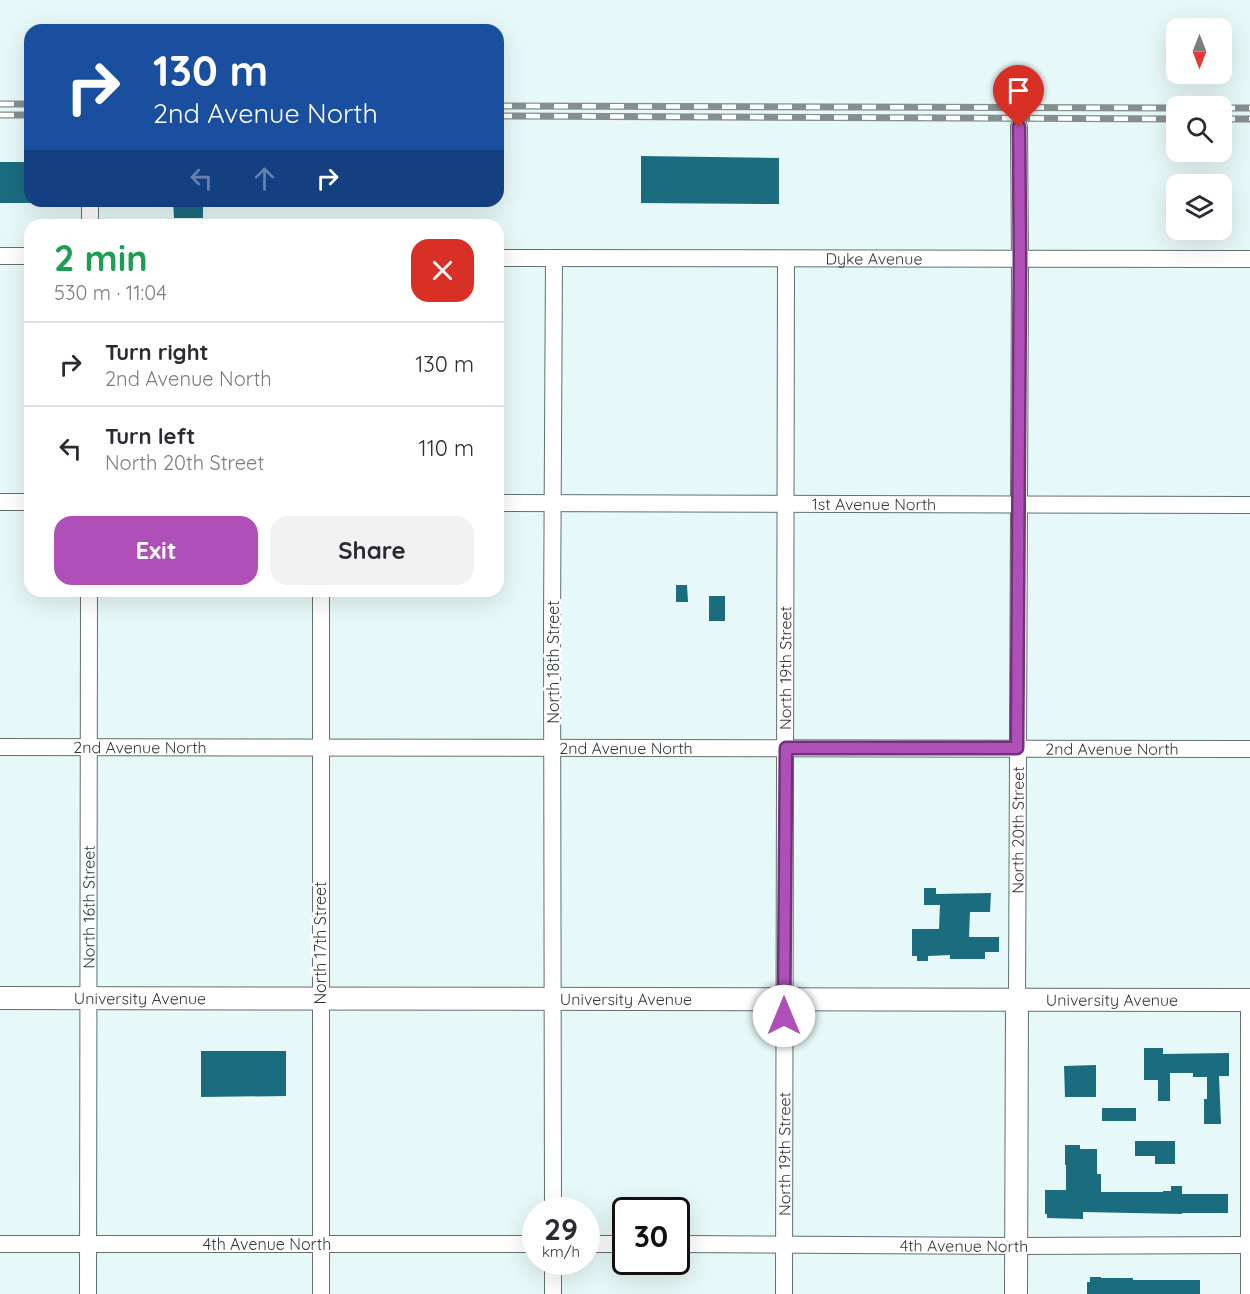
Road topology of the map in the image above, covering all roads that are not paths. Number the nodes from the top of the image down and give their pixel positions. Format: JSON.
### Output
{"nodes":[{"id":1,"x":1019,"y":127,"type":"dead end"},
{"id":2,"x":0,"y":256,"type":"edge"},
{"id":3,"x":24,"y":256,"type":"edge"},
{"id":4,"x":504,"y":258,"type":"edge"},
{"id":5,"x":554,"y":258,"type":"junction"},
{"id":6,"x":786,"y":259,"type":"junction"},
{"id":7,"x":1020,"y":259,"type":"junction"},
{"id":8,"x":1250,"y":259,"type":"edge"},
{"id":9,"x":0,"y":502,"type":"edge"},
{"id":10,"x":24,"y":502,"type":"edge"},
{"id":11,"x":504,"y":503,"type":"edge"},
{"id":12,"x":553,"y":503,"type":"junction"},
{"id":13,"x":786,"y":503,"type":"junction"},
{"id":14,"x":1018,"y":505,"type":"junction"},
{"id":15,"x":1250,"y":505,"type":"edge"},
{"id":16,"x":89,"y":597,"type":"edge"},
{"id":17,"x":321,"y":597,"type":"edge"},
{"id":18,"x":0,"y":747,"type":"edge"},
{"id":19,"x":89,"y":747,"type":"junction"},
{"id":20,"x":321,"y":747,"type":"junction"},
{"id":21,"x":553,"y":748,"type":"junction"},
{"id":22,"x":786,"y":748,"type":"junction"},
{"id":23,"x":1017,"y":748,"type":"junction"},
{"id":24,"x":1250,"y":749,"type":"edge"},
{"id":25,"x":0,"y":998,"type":"edge"},
{"id":26,"x":88,"y":998,"type":"junction"},
{"id":27,"x":320,"y":999,"type":"junction"},
{"id":28,"x":553,"y":999,"type":"junction"},
{"id":29,"x":784,"y":1000,"type":"junction"},
{"id":30,"x":1250,"y":1000,"type":"edge"},
{"id":31,"x":1017,"y":1001,"type":"junction"},
{"id":32,"x":553,"y":1197,"type":"edge"},
{"id":33,"x":0,"y":1244,"type":"edge"},
{"id":34,"x":320,"y":1244,"type":"junction"},
{"id":35,"x":522,"y":1244,"type":"edge"},
{"id":36,"x":690,"y":1244,"type":"edge"},
{"id":37,"x":784,"y":1244,"type":"junction"},
{"id":38,"x":88,"y":1245,"type":"junction"},
{"id":39,"x":1249,"y":1245,"type":"edge"},
{"id":40,"x":1016,"y":1246,"type":"junction"},
{"id":41,"x":553,"y":1275,"type":"edge"},
{"id":42,"x":88,"y":1294,"type":"edge"},
{"id":43,"x":321,"y":1294,"type":"edge"},
{"id":44,"x":552,"y":1294,"type":"edge"},
{"id":45,"x":784,"y":1294,"type":"edge"},
{"id":46,"x":1016,"y":1294,"type":"edge"},
{"id":47,"x":1249,"y":1294,"type":"edge"}],
"edges":[{"from":1,"to":7,"type":"street","name":"North 20th Street"},
{"from":2,"to":3,"type":"street"},
{"from":4,"to":5,"type":"street","name":"Dyke Avenue"},
{"from":5,"to":6,"type":"street","name":"Dyke Avenue"},
{"from":5,"to":12,"type":"street","name":"North 18th Street"},
{"from":6,"to":7,"type":"street","name":"Dyke Avenue"},
{"from":6,"to":13,"type":"street","name":"North 19th Street"},
{"from":7,"to":8,"type":"street","name":"Dyke Avenue"},
{"from":7,"to":14,"type":"street","name":"North 20th Street"},
{"from":9,"to":10,"type":"street"},
{"from":11,"to":12,"type":"street","name":"1st Avenue North"},
{"from":12,"to":13,"type":"street","name":"1st Avenue North"},
{"from":12,"to":21,"type":"street","name":"North 18th Street"},
{"from":13,"to":14,"type":"street","name":"1st Avenue North"},
{"from":13,"to":22,"type":"street","name":"North 19th Street"},
{"from":14,"to":15,"type":"street","name":"1st Avenue North"},
{"from":14,"to":23,"type":"street","name":"North 20th Street"},
{"from":16,"to":19,"type":"street","name":"North 16th Street"},
{"from":17,"to":20,"type":"street","name":"North 17th Street"},
{"from":18,"to":19,"type":"street","name":"2nd Avenue North"},
{"from":19,"to":20,"type":"street","name":"2nd Avenue North"},
{"from":19,"to":26,"type":"street","name":"North 16th Street"},
{"from":20,"to":21,"type":"street","name":"2nd Avenue North"},
{"from":20,"to":27,"type":"street","name":"North 17th Street"},
{"from":21,"to":22,"type":"street","name":"2nd Avenue North"},
{"from":21,"to":28,"type":"street","name":"North 18th Street"},
{"from":22,"to":23,"type":"street","name":"2nd Avenue North"},
{"from":22,"to":29,"type":"street","name":"North 19th Street"},
{"from":23,"to":24,"type":"street","name":"2nd Avenue North"},
{"from":23,"to":31,"type":"street","name":"North 20th Street"},
{"from":25,"to":26,"type":"street","name":"University Avenue"},
{"from":26,"to":27,"type":"street","name":"University Avenue"},
{"from":26,"to":38,"type":"street","name":"North 16th Street"},
{"from":27,"to":28,"type":"street","name":"University Avenue"},
{"from":27,"to":34,"type":"street","name":"North 17th Street"},
{"from":28,"to":29,"type":"street","name":"University Avenue"},
{"from":28,"to":32,"type":"street","name":"North 18th Street"},
{"from":29,"to":31,"type":"street","name":"University Avenue"},
{"from":29,"to":37,"type":"street","name":"North 19th Street"},
{"from":30,"to":31,"type":"street","name":"University Avenue"},
{"from":30,"to":39,"type":"street"},
{"from":31,"to":40,"type":"street","name":"North 20th Street"},
{"from":33,"to":38,"type":"street","name":"4th Avenue North"},
{"from":34,"to":35,"type":"street","name":"4th Avenue North"},
{"from":34,"to":38,"type":"street","name":"4th Avenue North"},
{"from":34,"to":43,"type":"street","name":"North 17th Street"},
{"from":36,"to":37,"type":"street","name":"4th Avenue North"},
{"from":37,"to":40,"type":"street","name":"4th Avenue North"},
{"from":37,"to":45,"type":"street","name":"North 19th Street"},
{"from":38,"to":42,"type":"street","name":"North 16th Street"},
{"from":39,"to":40,"type":"street","name":"4th Avenue North"},
{"from":39,"to":47,"type":"street"},
{"from":40,"to":46,"type":"street","name":"North 20th Street"},
{"from":41,"to":44,"type":"street"}]}
